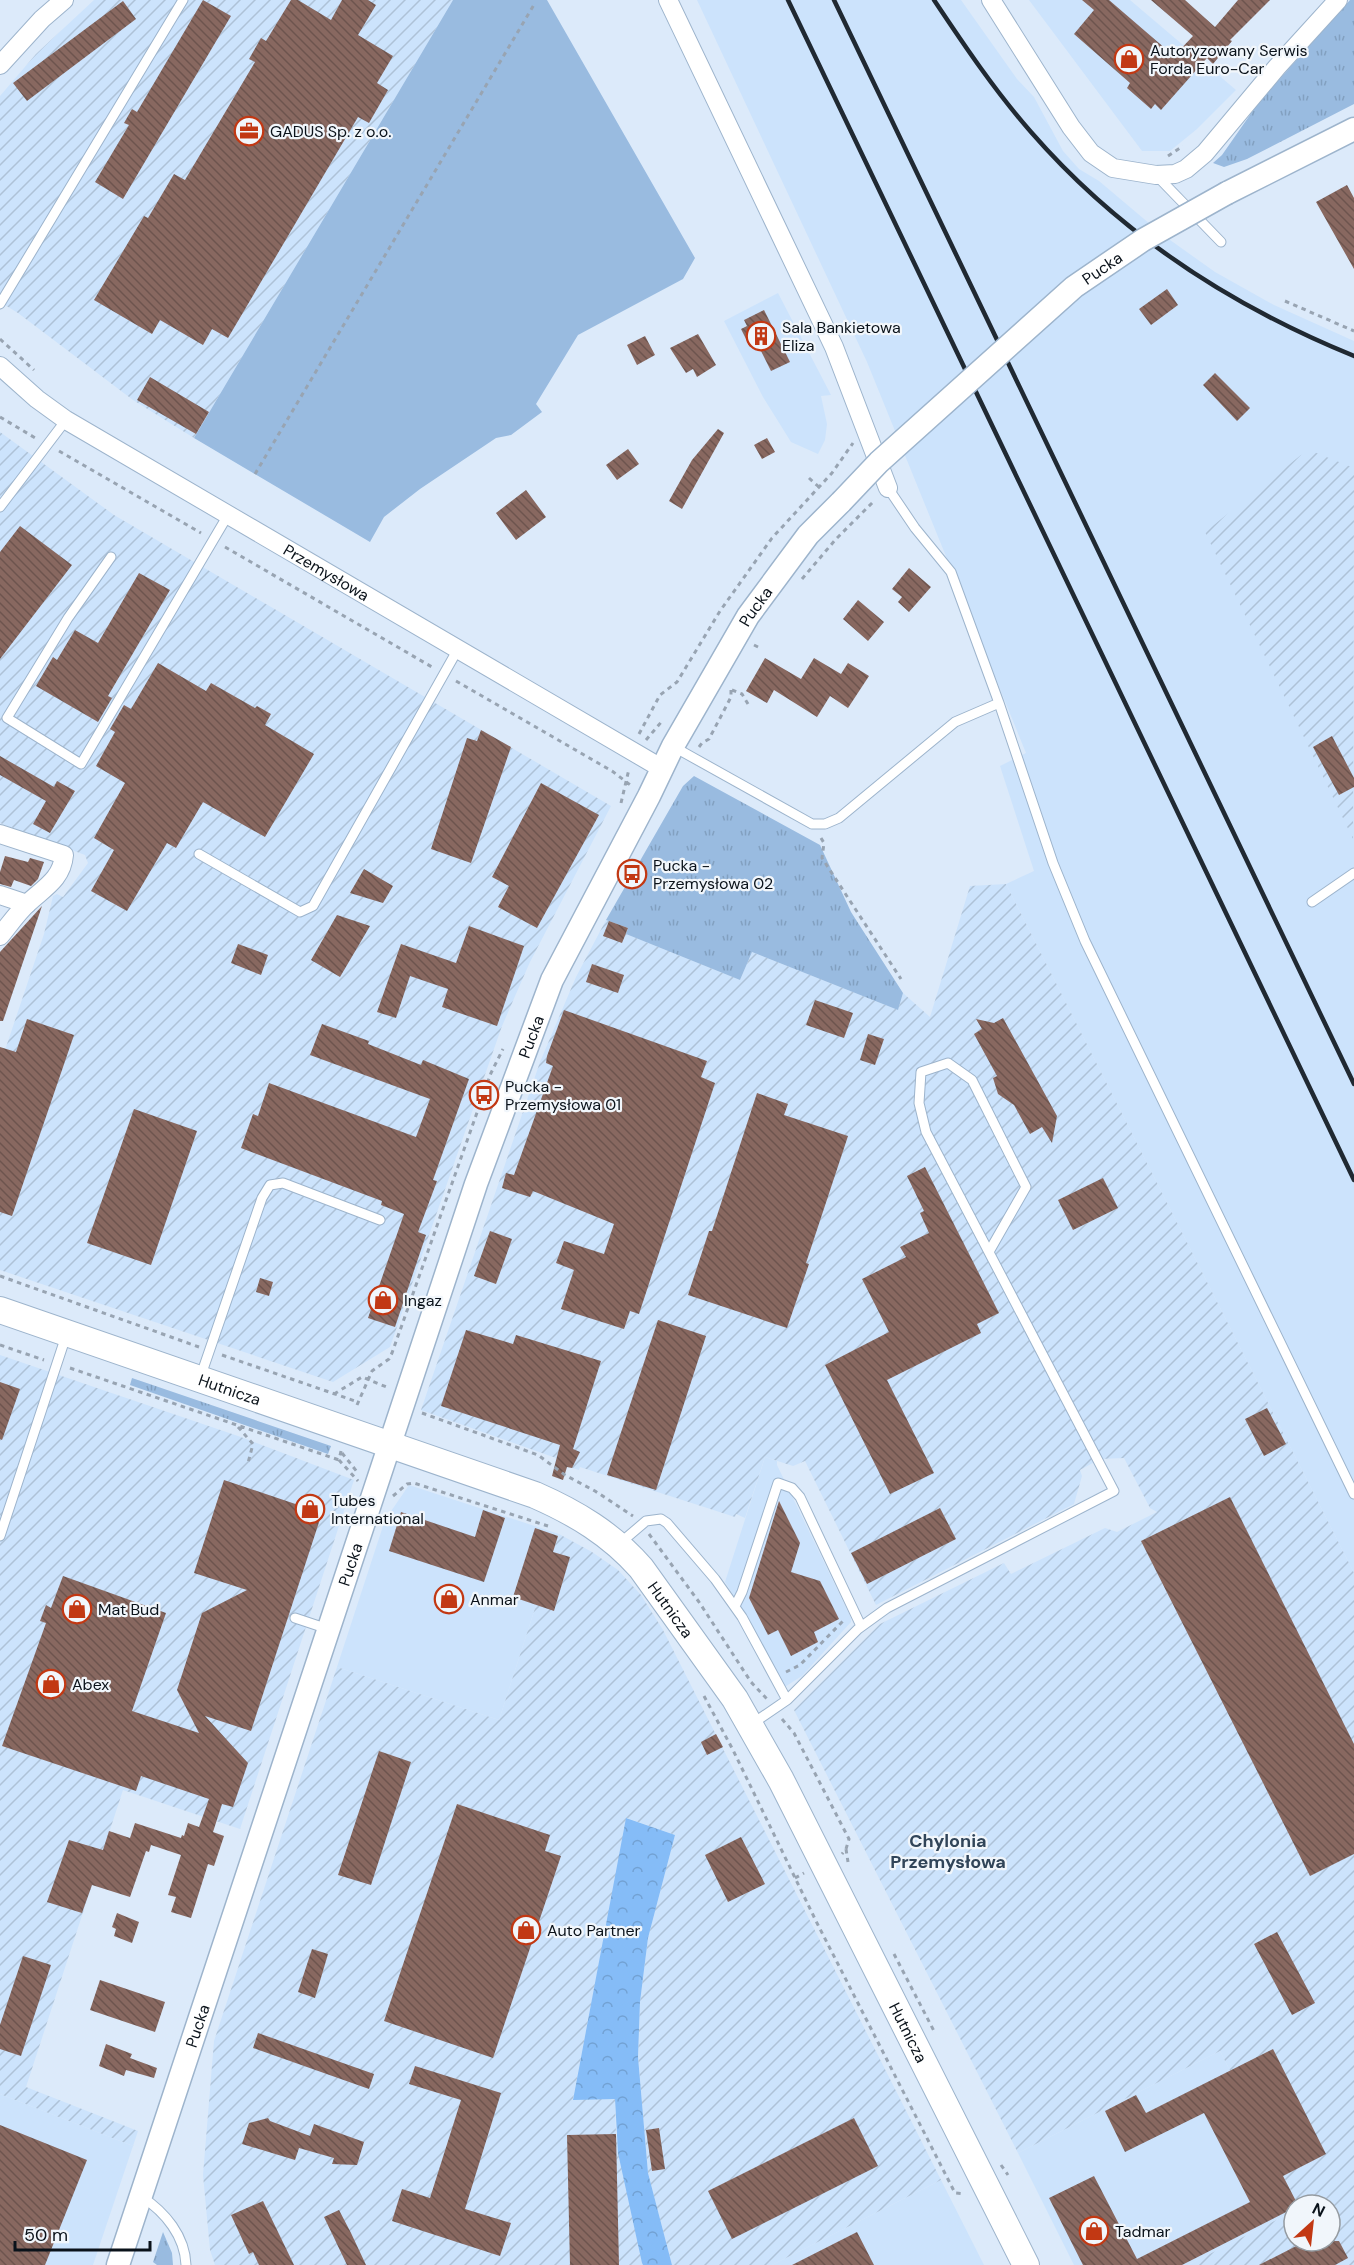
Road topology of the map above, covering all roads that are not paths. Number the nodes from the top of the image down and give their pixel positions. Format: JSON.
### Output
{"nodes":[{"id":1,"x":64,"y":0,"type":"edge"},
{"id":2,"x":183,"y":0,"type":"edge"},
{"id":3,"x":668,"y":0,"type":"edge"},
{"id":4,"x":991,"y":0,"type":"edge"},
{"id":5,"x":1338,"y":0,"type":"edge"},
{"id":6,"x":0,"y":65,"type":"edge"},
{"id":7,"x":1354,"y":129,"type":"edge"},
{"id":8,"x":1158,"y":167,"type":"junction"},
{"id":9,"x":1221,"y":242,"type":"dead end"},
{"id":10,"x":0,"y":304,"type":"edge"},
{"id":11,"x":0,"y":366,"type":"edge"},
{"id":12,"x":66,"y":420,"type":"junction"},
{"id":13,"x":888,"y":488,"type":"joint"},
{"id":14,"x":0,"y":507,"type":"edge"},
{"id":15,"x":228,"y":515,"type":"junction"},
{"id":16,"x":111,"y":557,"type":"dead end"},
{"id":17,"x":458,"y":650,"type":"junction"},
{"id":18,"x":999,"y":703,"type":"junction"},
{"id":19,"x":673,"y":746,"type":"junction"},
{"id":20,"x":661,"y":768,"type":"junction"},
{"id":21,"x":0,"y":834,"type":"edge"},
{"id":22,"x":199,"y":854,"type":"dead end"},
{"id":23,"x":1354,"y":873,"type":"edge"},
{"id":24,"x":0,"y":895,"type":"edge"},
{"id":25,"x":1312,"y":902,"type":"dead end"},
{"id":26,"x":27,"y":904,"type":"junction"},
{"id":27,"x":0,"y":936,"type":"edge"},
{"id":28,"x":380,"y":1220,"type":"dead end"},
{"id":29,"x":990,"y":1251,"type":"junction"},
{"id":30,"x":0,"y":1310,"type":"edge"},
{"id":31,"x":66,"y":1334,"type":"junction"},
{"id":32,"x":199,"y":1380,"type":"junction"},
{"id":33,"x":388,"y":1445,"type":"junction"},
{"id":34,"x":1354,"y":1494,"type":"edge"},
{"id":35,"x":0,"y":1536,"type":"edge"},
{"id":36,"x":618,"y":1544,"type":"junction"},
{"id":37,"x":735,"y":1606,"type":"junction"},
{"id":38,"x":295,"y":1618,"type":"dead end"},
{"id":39,"x":861,"y":1626,"type":"junction"},
{"id":40,"x":328,"y":1629,"type":"junction"},
{"id":41,"x":787,"y":1700,"type":"junction"},
{"id":42,"x":750,"y":1726,"type":"junction"},
{"id":43,"x":140,"y":2196,"type":"junction"},
{"id":44,"x":122,"y":2264,"type":"edge"},
{"id":45,"x":186,"y":2265,"type":"edge"},
{"id":46,"x":1026,"y":2265,"type":"edge"}],
"edges":[{"from":1,"to":6,"type":"street"},
{"from":2,"to":10,"type":"lane"},
{"from":3,"to":13,"type":"street"},
{"from":4,"to":8,"type":"street"},
{"from":5,"to":8,"type":"street"},
{"from":7,"to":19,"type":"street","name":"Pucka","bridge":true},
{"from":8,"to":9,"type":"lane"},
{"from":11,"to":12,"type":"street","name":"Przemysłowa"},
{"from":12,"to":14,"type":"lane"},
{"from":12,"to":15,"type":"street","name":"Przemysłowa"},
{"from":13,"to":18,"type":"lane"},
{"from":15,"to":16,"type":"lane"},
{"from":15,"to":17,"type":"street","name":"Przemysłowa"},
{"from":17,"to":20,"type":"street","name":"Przemysłowa"},
{"from":17,"to":22,"type":"lane"},
{"from":18,"to":19,"type":"lane"},
{"from":18,"to":34,"type":"lane"},
{"from":19,"to":20,"type":"street","name":"Pucka"},
{"from":20,"to":33,"type":"street","name":"Pucka"},
{"from":21,"to":26,"type":"street"},
{"from":23,"to":25,"type":"lane"},
{"from":24,"to":26,"type":"street"},
{"from":26,"to":27,"type":"street"},
{"from":28,"to":32,"type":"lane"},
{"from":29,"to":29,"type":"lane"},
{"from":29,"to":39,"type":"lane"},
{"from":30,"to":31,"type":"main road","name":"Hutnicza"},
{"from":31,"to":32,"type":"main road","name":"Hutnicza"},
{"from":31,"to":35,"type":"lane"},
{"from":32,"to":33,"type":"main road","name":"Hutnicza"},
{"from":33,"to":36,"type":"main road","name":"Hutnicza"},
{"from":33,"to":40,"type":"street","name":"Pucka"},
{"from":36,"to":37,"type":"lane"},
{"from":36,"to":42,"type":"main road","name":"Hutnicza"},
{"from":37,"to":39,"type":"lane"},
{"from":37,"to":41,"type":"lane"},
{"from":38,"to":40,"type":"lane"},
{"from":39,"to":41,"type":"lane"},
{"from":40,"to":43,"type":"street","name":"Pucka"},
{"from":41,"to":42,"type":"lane"},
{"from":42,"to":46,"type":"main road","name":"Hutnicza"},
{"from":43,"to":44,"type":"street","name":"Pucka"},
{"from":43,"to":45,"type":"lane"}]}
